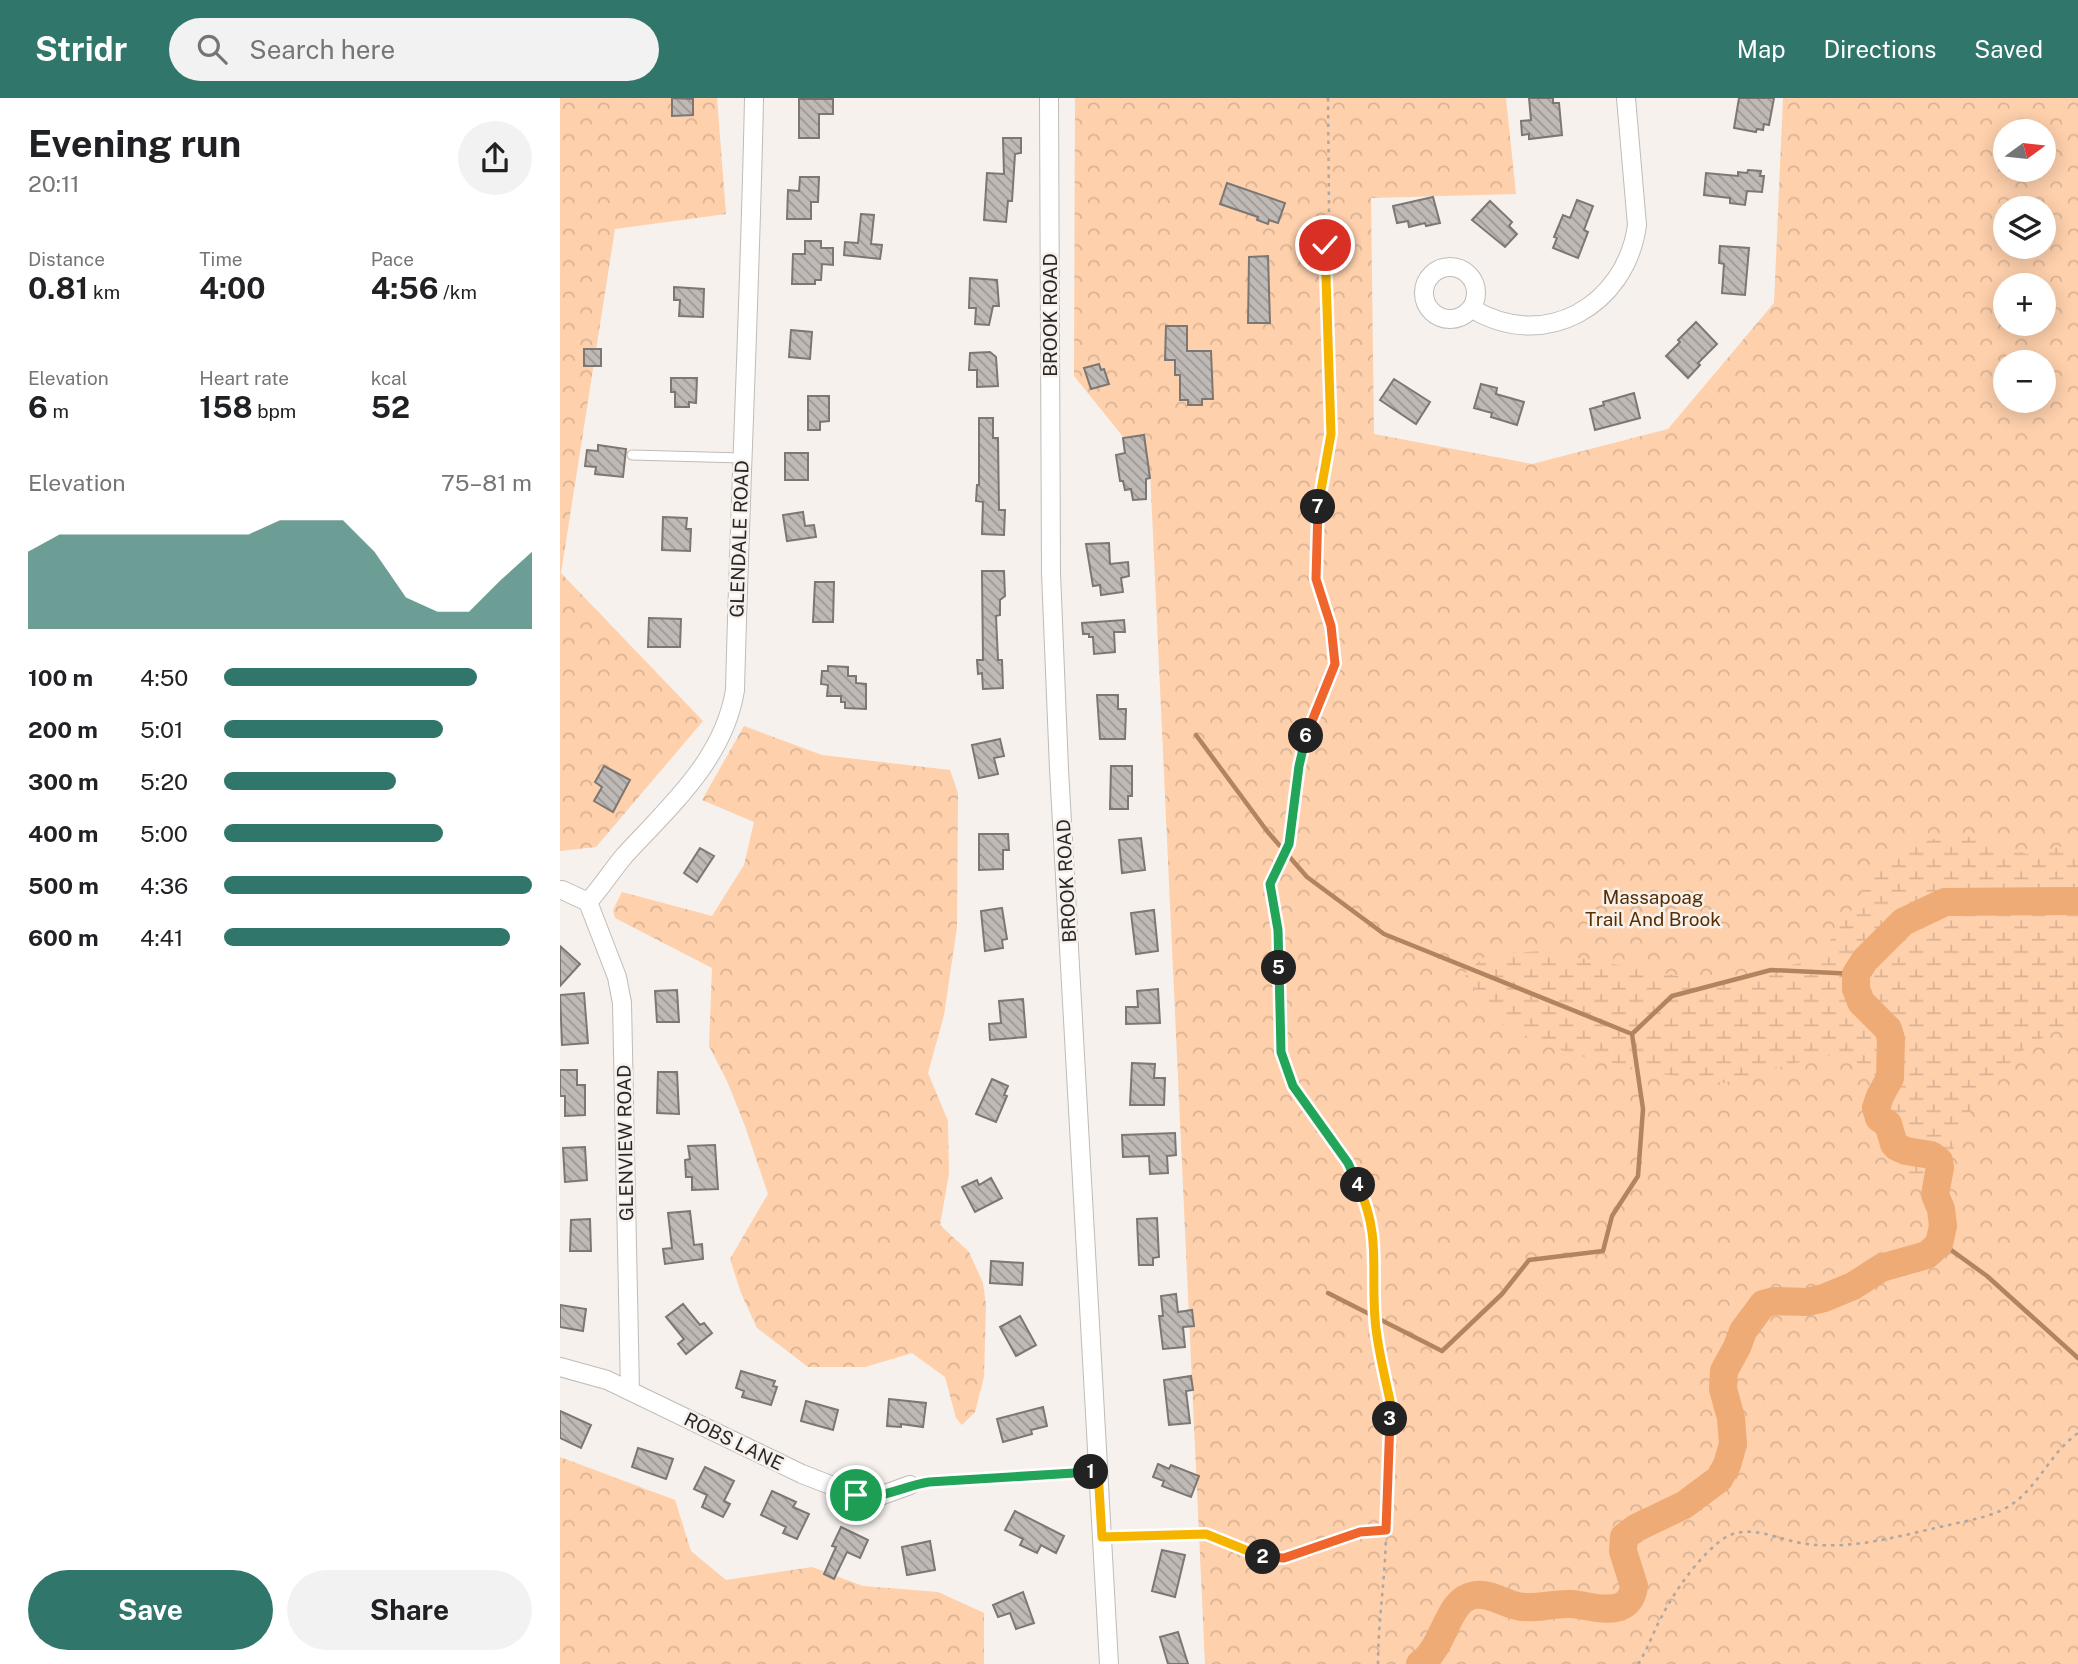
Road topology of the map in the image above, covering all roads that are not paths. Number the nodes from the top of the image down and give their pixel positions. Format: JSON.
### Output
{"nodes":[{"id":1,"x":754,"y":98,"type":"edge"},
{"id":2,"x":1049,"y":98,"type":"edge"},
{"id":3,"x":1626,"y":98,"type":"edge"},
{"id":4,"x":1471,"y":308,"type":"dead end"},
{"id":5,"x":632,"y":456,"type":"dead end"},
{"id":6,"x":742,"y":458,"type":"junction"},
{"id":7,"x":562,"y":890,"type":"dead end"},
{"id":8,"x":588,"y":902,"type":"junction"},
{"id":9,"x":560,"y":1367,"type":"edge"},
{"id":10,"x":630,"y":1391,"type":"junction"},
{"id":11,"x":910,"y":1485,"type":"road end"},
{"id":12,"x":1109,"y":1664,"type":"edge"}],
"edges":[{"from":1,"to":6,"type":"street","name":"GLENDALE ROAD"},
{"from":2,"to":12,"type":"street","name":"BROOK ROAD"},
{"from":3,"to":4,"type":"street"},
{"from":5,"to":6,"type":"lane"},
{"from":6,"to":8,"type":"street","name":"GLENDALE ROAD"},
{"from":7,"to":8,"type":"street"},
{"from":8,"to":10,"type":"street","name":"GLENVIEW ROAD"},
{"from":9,"to":10,"type":"street","name":"ROBS LANE"},
{"from":10,"to":11,"type":"street","name":"ROBS LANE"}]}
